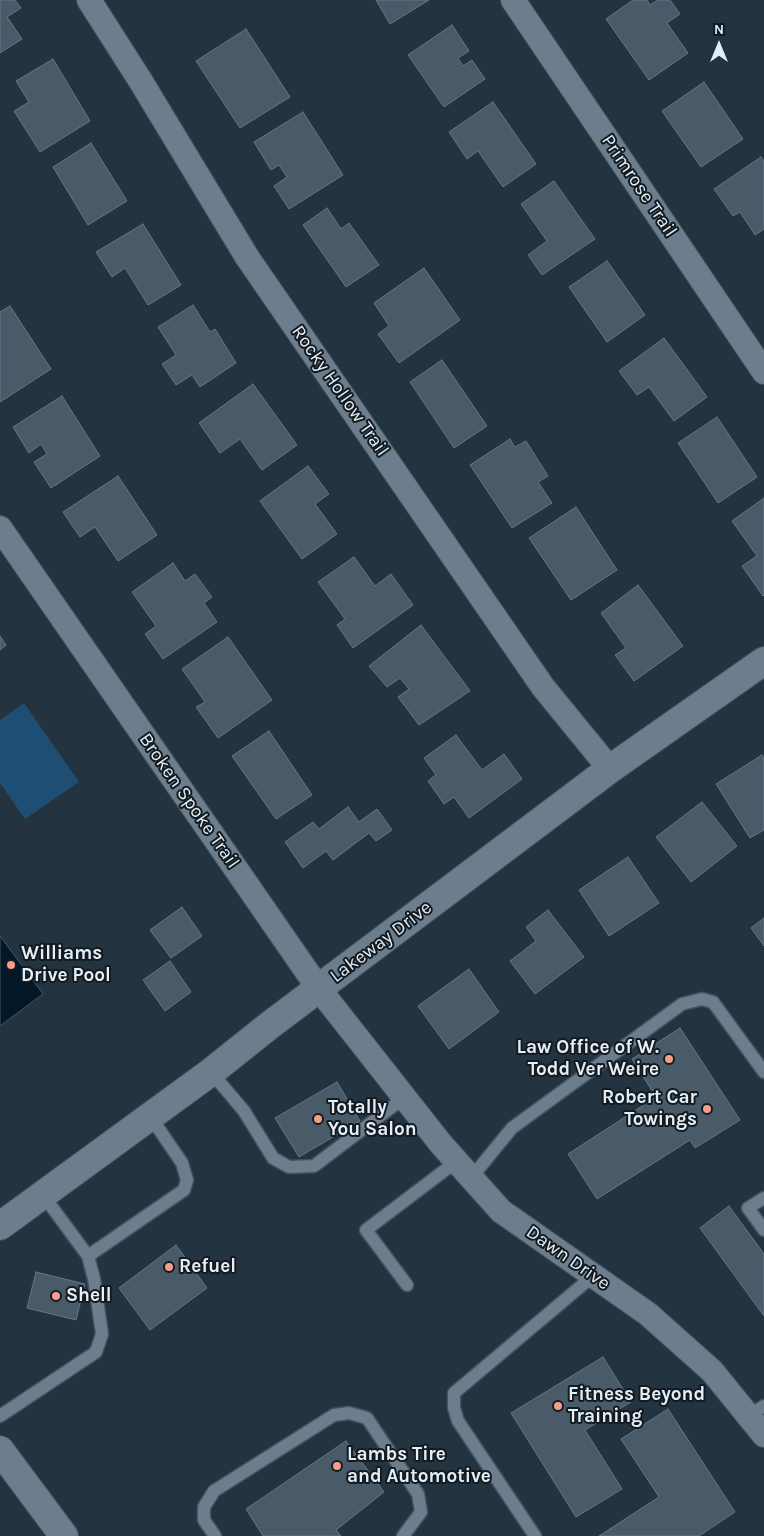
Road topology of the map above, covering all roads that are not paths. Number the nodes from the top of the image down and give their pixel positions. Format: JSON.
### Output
{"nodes":[{"id":1,"x":89,"y":0,"type":"edge"},
{"id":2,"x":513,"y":0,"type":"edge"},
{"id":3,"x":764,"y":372,"type":"edge"},
{"id":4,"x":0,"y":528,"type":"edge"},
{"id":5,"x":764,"y":660,"type":"edge"},
{"id":6,"x":610,"y":769,"type":"junction"},
{"id":7,"x":319,"y":989,"type":"junction"},
{"id":8,"x":384,"y":1069,"type":"joint"},
{"id":9,"x":211,"y":1072,"type":"junction"},
{"id":10,"x":764,"y":1072,"type":"edge"},
{"id":11,"x":404,"y":1097,"type":"junction"},
{"id":12,"x":150,"y":1116,"type":"junction"},
{"id":13,"x":464,"y":1169,"type":"junction"},
{"id":14,"x":43,"y":1195,"type":"junction"},
{"id":15,"x":764,"y":1198,"type":"edge"},
{"id":16,"x":0,"y":1226,"type":"edge"},
{"id":17,"x":764,"y":1230,"type":"edge"},
{"id":18,"x":88,"y":1256,"type":"junction"},
{"id":19,"x":593,"y":1276,"type":"junction"},
{"id":20,"x":407,"y":1285,"type":"dead end"},
{"id":21,"x":756,"y":1411,"type":"edge"},
{"id":22,"x":0,"y":1416,"type":"edge"},
{"id":23,"x":764,"y":1435,"type":"edge"},
{"id":24,"x":0,"y":1450,"type":"edge"},
{"id":25,"x":64,"y":1536,"type":"edge"},
{"id":26,"x":215,"y":1536,"type":"edge"},
{"id":27,"x":402,"y":1536,"type":"edge"},
{"id":28,"x":536,"y":1536,"type":"edge"}],
"edges":[{"from":1,"to":6,"type":"street","name":"Rocky Hollow Trail"},
{"from":2,"to":3,"type":"street","name":"Primrose Trail"},
{"from":4,"to":7,"type":"street","name":"Broken Spoke Trail"},
{"from":5,"to":6,"type":"main road","name":"Lakeway Drive"},
{"from":6,"to":7,"type":"main road","name":"Lakeway Drive"},
{"from":7,"to":8,"type":"street","name":"Broken Spoke Trail"},
{"from":7,"to":9,"type":"main road","name":"Lakeway Drive"},
{"from":8,"to":11,"type":"street","name":"Dawn Drive"},
{"from":9,"to":11,"type":"lane"},
{"from":9,"to":12,"type":"main road","name":"Lakeway Drive"},
{"from":10,"to":13,"type":"lane"},
{"from":11,"to":13,"type":"street","name":"Dawn Drive"},
{"from":12,"to":14,"type":"main road","name":"Lakeway Drive"},
{"from":12,"to":18,"type":"lane"},
{"from":13,"to":19,"type":"street","name":"Dawn Drive"},
{"from":13,"to":20,"type":"lane"},
{"from":14,"to":16,"type":"main road","name":"Lakeway Drive"},
{"from":14,"to":18,"type":"lane"},
{"from":15,"to":17,"type":"lane"},
{"from":18,"to":22,"type":"lane"},
{"from":19,"to":21,"type":"street","name":"Dawn Drive"},
{"from":19,"to":28,"type":"lane"},
{"from":21,"to":23,"type":"street","name":"Dawn Drive"},
{"from":24,"to":25,"type":"main road"},
{"from":26,"to":27,"type":"lane"}]}
